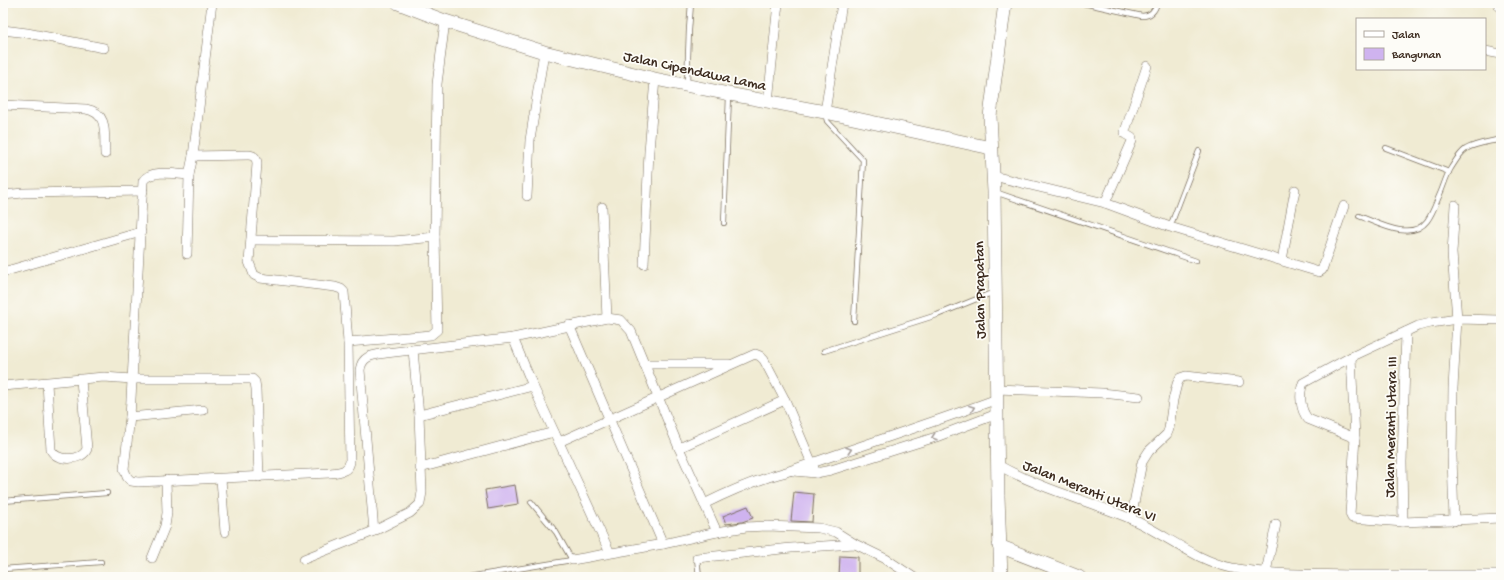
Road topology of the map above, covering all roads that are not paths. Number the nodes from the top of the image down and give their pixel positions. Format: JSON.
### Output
{"nodes":[{"id":1,"x":212,"y":3,"type":"edge"},
{"id":2,"x":691,"y":3,"type":"edge"},
{"id":3,"x":778,"y":3,"type":"edge"},
{"id":4,"x":842,"y":3,"type":"edge"},
{"id":5,"x":1005,"y":3,"type":"edge"},
{"id":6,"x":1083,"y":3,"type":"edge"},
{"id":7,"x":1157,"y":3,"type":"edge"},
{"id":8,"x":402,"y":4,"type":"edge"},
{"id":9,"x":445,"y":21,"type":"junction"},
{"id":10,"x":3,"y":30,"type":"edge"},
{"id":11,"x":104,"y":48,"type":"dead end"},
{"id":12,"x":1486,"y":51,"type":"edge"},
{"id":13,"x":544,"y":52,"type":"junction"},
{"id":14,"x":1501,"y":54,"type":"edge"},
{"id":15,"x":1147,"y":66,"type":"dead end"},
{"id":16,"x":655,"y":78,"type":"junction"},
{"id":17,"x":687,"y":85,"type":"junction"},
{"id":18,"x":729,"y":94,"type":"junction"},
{"id":19,"x":768,"y":102,"type":"junction"},
{"id":20,"x":3,"y":105,"type":"edge"},
{"id":21,"x":825,"y":112,"type":"junction"},
{"id":22,"x":1501,"y":139,"type":"edge"},
{"id":23,"x":991,"y":148,"type":"junction"},
{"id":24,"x":1386,"y":148,"type":"dead end"},
{"id":25,"x":1198,"y":151,"type":"dead end"},
{"id":26,"x":105,"y":154,"type":"dead end"},
{"id":27,"x":193,"y":156,"type":"junction"},
{"id":28,"x":1449,"y":172,"type":"junction"},
{"id":29,"x":188,"y":175,"type":"junction"},
{"id":30,"x":993,"y":176,"type":"junction"},
{"id":31,"x":1295,"y":190,"type":"dead end"},
{"id":32,"x":142,"y":191,"type":"junction"},
{"id":33,"x":994,"y":192,"type":"junction"},
{"id":34,"x":3,"y":195,"type":"edge"},
{"id":35,"x":527,"y":196,"type":"dead end"},
{"id":36,"x":1105,"y":203,"type":"junction"},
{"id":37,"x":1456,"y":205,"type":"dead end"},
{"id":38,"x":1344,"y":206,"type":"dead end"},
{"id":39,"x":602,"y":207,"type":"dead end"},
{"id":40,"x":1359,"y":216,"type":"dead end"},
{"id":41,"x":724,"y":223,"type":"dead end"},
{"id":42,"x":1170,"y":227,"type":"junction"},
{"id":43,"x":141,"y":232,"type":"junction"},
{"id":44,"x":435,"y":237,"type":"junction"},
{"id":45,"x":251,"y":240,"type":"junction"},
{"id":46,"x":187,"y":254,"type":"dead end"},
{"id":47,"x":1282,"y":260,"type":"junction"},
{"id":48,"x":1196,"y":261,"type":"dead end"},
{"id":49,"x":644,"y":264,"type":"dead end"},
{"id":50,"x":3,"y":272,"type":"edge"},
{"id":51,"x":996,"y":291,"type":"junction"},
{"id":52,"x":607,"y":318,"type":"junction"},
{"id":53,"x":1457,"y":320,"type":"junction"},
{"id":54,"x":1501,"y":320,"type":"edge"},
{"id":55,"x":854,"y":321,"type":"dead end"},
{"id":56,"x":569,"y":325,"type":"junction"},
{"id":57,"x":1406,"y":332,"type":"junction"},
{"id":58,"x":513,"y":338,"type":"junction"},
{"id":59,"x":348,"y":342,"type":"junction"},
{"id":60,"x":413,"y":350,"type":"junction"},
{"id":61,"x":824,"y":351,"type":"dead end"},
{"id":62,"x":1351,"y":357,"type":"junction"},
{"id":63,"x":644,"y":364,"type":"junction"},
{"id":64,"x":732,"y":364,"type":"junction"},
{"id":65,"x":132,"y":379,"type":"junction"},
{"id":66,"x":82,"y":380,"type":"junction"},
{"id":67,"x":47,"y":382,"type":"junction"},
{"id":68,"x":1239,"y":382,"type":"dead end"},
{"id":69,"x":3,"y":386,"type":"edge"},
{"id":70,"x":533,"y":386,"type":"junction"},
{"id":71,"x":996,"y":394,"type":"junction"},
{"id":72,"x":658,"y":397,"type":"junction"},
{"id":73,"x":1139,"y":397,"type":"dead end"},
{"id":74,"x":785,"y":400,"type":"junction"},
{"id":75,"x":203,"y":410,"type":"dead end"},
{"id":76,"x":997,"y":414,"type":"junction"},
{"id":77,"x":419,"y":415,"type":"junction"},
{"id":78,"x":130,"y":417,"type":"junction"},
{"id":79,"x":610,"y":420,"type":"junction"},
{"id":80,"x":554,"y":432,"type":"junction"},
{"id":81,"x":898,"y":434,"type":"junction"},
{"id":82,"x":1355,"y":438,"type":"junction"},
{"id":83,"x":559,"y":442,"type":"junction"},
{"id":84,"x":679,"y":448,"type":"junction"},
{"id":85,"x":903,"y":448,"type":"junction"},
{"id":86,"x":812,"y":462,"type":"junction"},
{"id":87,"x":998,"y":465,"type":"junction"},
{"id":88,"x":420,"y":468,"type":"junction"},
{"id":89,"x":790,"y":471,"type":"junction"},
{"id":90,"x":816,"y":473,"type":"junction"},
{"id":91,"x":259,"y":476,"type":"junction"},
{"id":92,"x":221,"y":478,"type":"junction"},
{"id":93,"x":166,"y":480,"type":"junction"},
{"id":94,"x":107,"y":493,"type":"dead end"},
{"id":95,"x":3,"y":501,"type":"edge"},
{"id":96,"x":530,"y":502,"type":"dead end"},
{"id":97,"x":704,"y":504,"type":"junction"},
{"id":98,"x":1501,"y":518,"type":"edge"},
{"id":99,"x":1131,"y":519,"type":"junction"},
{"id":100,"x":1454,"y":521,"type":"junction"},
{"id":101,"x":1402,"y":522,"type":"junction"},
{"id":102,"x":1276,"y":524,"type":"dead end"},
{"id":103,"x":374,"y":531,"type":"junction"},
{"id":104,"x":225,"y":532,"type":"dead end"},
{"id":105,"x":718,"y":532,"type":"junction"},
{"id":106,"x":663,"y":544,"type":"junction"},
{"id":107,"x":855,"y":544,"type":"junction"},
{"id":108,"x":999,"y":546,"type":"junction"},
{"id":109,"x":610,"y":552,"type":"junction"},
{"id":110,"x":152,"y":558,"type":"dead end"},
{"id":111,"x":697,"y":558,"type":"joint"},
{"id":112,"x":304,"y":559,"type":"dead end"},
{"id":113,"x":572,"y":560,"type":"junction"},
{"id":114,"x":101,"y":562,"type":"dead end"},
{"id":115,"x":3,"y":569,"type":"edge"},
{"id":116,"x":1266,"y":572,"type":"junction"},
{"id":117,"x":1501,"y":575,"type":"edge"},
{"id":118,"x":468,"y":577,"type":"edge"},
{"id":119,"x":700,"y":577,"type":"edge"},
{"id":120,"x":912,"y":577,"type":"edge"},
{"id":121,"x":1001,"y":577,"type":"edge"},
{"id":122,"x":1079,"y":577,"type":"edge"}],
"edges":[{"from":1,"to":27,"type":"street"},
{"from":2,"to":17,"type":"lane"},
{"from":3,"to":19,"type":"street"},
{"from":4,"to":21,"type":"street"},
{"from":5,"to":23,"type":"street","name":"Jalan Prapatan"},
{"from":6,"to":7,"type":"lane"},
{"from":8,"to":9,"type":"street","name":"Jalan Cipendawa Lama"},
{"from":9,"to":13,"type":"street","name":"Jalan Cipendawa Lama"},
{"from":9,"to":44,"type":"street"},
{"from":10,"to":11,"type":"street"},
{"from":12,"to":14,"type":"street"},
{"from":13,"to":16,"type":"street","name":"Jalan Cipendawa Lama"},
{"from":13,"to":35,"type":"street"},
{"from":15,"to":36,"type":"street"},
{"from":16,"to":17,"type":"street","name":"Jalan Cipendawa Lama"},
{"from":16,"to":49,"type":"street"},
{"from":17,"to":18,"type":"street","name":"Jalan Cipendawa Lama"},
{"from":18,"to":19,"type":"street","name":"Jalan Cipendawa Lama"},
{"from":18,"to":41,"type":"lane"},
{"from":19,"to":21,"type":"street","name":"Jalan Cipendawa Lama"},
{"from":20,"to":26,"type":"street"},
{"from":21,"to":23,"type":"street","name":"Jalan Cipendawa Lama"},
{"from":21,"to":55,"type":"lane"},
{"from":22,"to":28,"type":"lane"},
{"from":23,"to":30,"type":"street","name":"Jalan Prapatan"},
{"from":24,"to":28,"type":"lane"},
{"from":25,"to":42,"type":"lane"},
{"from":27,"to":29,"type":"street"},
{"from":27,"to":45,"type":"street"},
{"from":28,"to":40,"type":"lane"},
{"from":29,"to":32,"type":"street"},
{"from":29,"to":46,"type":"street"},
{"from":30,"to":33,"type":"street","name":"Jalan Prapatan"},
{"from":30,"to":36,"type":"street"},
{"from":31,"to":47,"type":"street"},
{"from":32,"to":34,"type":"street"},
{"from":32,"to":43,"type":"street"},
{"from":33,"to":48,"type":"lane"},
{"from":33,"to":51,"type":"street","name":"Jalan Prapatan"},
{"from":36,"to":42,"type":"street"},
{"from":37,"to":53,"type":"street"},
{"from":38,"to":47,"type":"street"},
{"from":39,"to":52,"type":"street"},
{"from":42,"to":47,"type":"street"},
{"from":43,"to":50,"type":"street"},
{"from":43,"to":65,"type":"street"},
{"from":44,"to":45,"type":"street"},
{"from":44,"to":59,"type":"street"},
{"from":45,"to":59,"type":"street"},
{"from":51,"to":61,"type":"lane"},
{"from":51,"to":71,"type":"street","name":"Jalan Prapatan"},
{"from":52,"to":56,"type":"street"},
{"from":52,"to":63,"type":"street"},
{"from":53,"to":54,"type":"street"},
{"from":53,"to":57,"type":"street"},
{"from":53,"to":100,"type":"street"},
{"from":56,"to":58,"type":"street"},
{"from":56,"to":79,"type":"street"},
{"from":57,"to":62,"type":"street"},
{"from":57,"to":101,"type":"street","name":"Jalan Meranti Utara III"},
{"from":58,"to":60,"type":"street"},
{"from":58,"to":70,"type":"street"},
{"from":59,"to":91,"type":"street"},
{"from":60,"to":77,"type":"street"},
{"from":60,"to":103,"type":"street"},
{"from":62,"to":82,"type":"street"},
{"from":62,"to":82,"type":"street"},
{"from":63,"to":64,"type":"street"},
{"from":63,"to":72,"type":"street"},
{"from":64,"to":72,"type":"street"},
{"from":64,"to":74,"type":"street"},
{"from":65,"to":66,"type":"street"},
{"from":65,"to":78,"type":"street"},
{"from":65,"to":91,"type":"street"},
{"from":66,"to":67,"type":"street"},
{"from":66,"to":67,"type":"street"},
{"from":67,"to":69,"type":"street"},
{"from":68,"to":99,"type":"street"},
{"from":70,"to":77,"type":"street"},
{"from":70,"to":80,"type":"street"},
{"from":71,"to":73,"type":"street"},
{"from":71,"to":76,"type":"street","name":"Jalan Prapatan"},
{"from":81,"to":71,"type":"street","one_way":true},
{"from":72,"to":79,"type":"street"},
{"from":72,"to":84,"type":"street"},
{"from":74,"to":84,"type":"street"},
{"from":74,"to":86,"type":"street"},
{"from":75,"to":78,"type":"street"},
{"from":76,"to":85,"type":"street","one_way":true},
{"from":76,"to":87,"type":"street","name":"Jalan Prapatan"},
{"from":77,"to":88,"type":"street"},
{"from":78,"to":93,"type":"street"},
{"from":79,"to":83,"type":"street"},
{"from":79,"to":106,"type":"street"},
{"from":80,"to":83,"type":"street"},
{"from":80,"to":88,"type":"street"},
{"from":81,"to":85,"type":"street"},
{"from":86,"to":81,"type":"street","one_way":true},
{"from":82,"to":101,"type":"street"},
{"from":83,"to":109,"type":"street"},
{"from":84,"to":97,"type":"street"},
{"from":85,"to":90,"type":"street"},
{"from":86,"to":89,"type":"street"},
{"from":86,"to":90,"type":"street"},
{"from":87,"to":99,"type":"street","name":"Jalan Meranti Utara VI"},
{"from":87,"to":108,"type":"street","name":"Jalan Prapatan"},
{"from":88,"to":103,"type":"street"},
{"from":89,"to":90,"type":"street"},
{"from":89,"to":97,"type":"street"},
{"from":91,"to":92,"type":"street"},
{"from":92,"to":93,"type":"street"},
{"from":92,"to":104,"type":"street"},
{"from":93,"to":110,"type":"street"},
{"from":94,"to":95,"type":"lane"},
{"from":96,"to":113,"type":"lane"},
{"from":97,"to":105,"type":"street"},
{"from":98,"to":100,"type":"street"},
{"from":99,"to":116,"type":"street","name":"Jalan Meranti Utara VI"},
{"from":100,"to":101,"type":"street"},
{"from":102,"to":116,"type":"street"},
{"from":103,"to":112,"type":"street"},
{"from":105,"to":106,"type":"street"},
{"from":105,"to":107,"type":"street"},
{"from":106,"to":109,"type":"street"},
{"from":107,"to":111,"type":"street"},
{"from":107,"to":120,"type":"street"},
{"from":108,"to":121,"type":"street","name":"Jalan Prapatan"},
{"from":108,"to":122,"type":"street"},
{"from":109,"to":113,"type":"street"},
{"from":111,"to":119,"type":"lane"},
{"from":113,"to":118,"type":"lane"},
{"from":114,"to":115,"type":"lane"},
{"from":116,"to":117,"type":"street","name":"Jalan Meranti Utara VI"}]}
